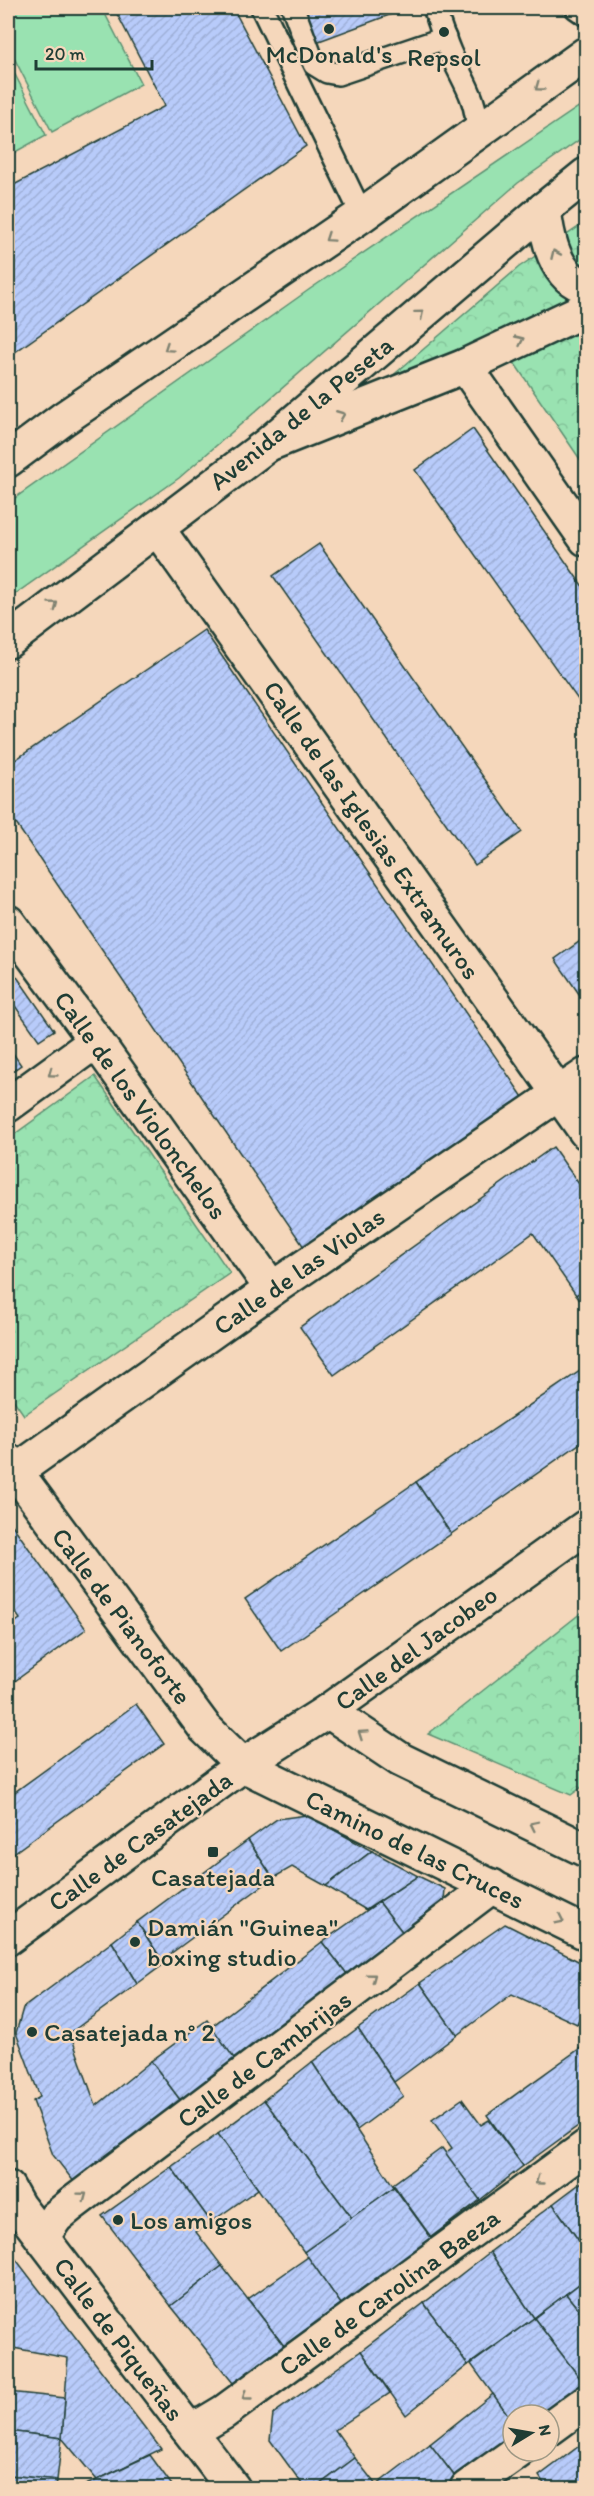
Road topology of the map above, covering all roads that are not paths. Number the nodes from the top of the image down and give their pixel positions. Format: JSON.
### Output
{"nodes":[{"id":1,"x":262,"y":8,"type":"edge"},
{"id":2,"x":293,"y":8,"type":"edge"},
{"id":3,"x":434,"y":8,"type":"edge"},
{"id":4,"x":576,"y":8,"type":"edge"},
{"id":5,"x":586,"y":15,"type":"edge"},
{"id":6,"x":445,"y":38,"type":"junction"},
{"id":7,"x":586,"y":54,"type":"edge"},
{"id":8,"x":477,"y":131,"type":"junction"},
{"id":9,"x":586,"y":175,"type":"edge"},
{"id":10,"x":544,"y":208,"type":"junction"},
{"id":11,"x":362,"y":215,"type":"junction"},
{"id":12,"x":586,"y":286,"type":"edge"},
{"id":13,"x":586,"y":309,"type":"edge"},
{"id":14,"x":465,"y":366,"type":"junction"},
{"id":15,"x":267,"y":445,"type":"junction"},
{"id":16,"x":8,"y":460,"type":"edge"},
{"id":17,"x":157,"y":528,"type":"junction"},
{"id":18,"x":586,"y":540,"type":"edge"},
{"id":19,"x":8,"y":641,"type":"edge"},
{"id":20,"x":8,"y":922,"type":"edge"},
{"id":21,"x":96,"y":1041,"type":"junction"},
{"id":22,"x":586,"y":1075,"type":"edge"},
{"id":23,"x":559,"y":1093,"type":"junction"},
{"id":24,"x":8,"y":1105,"type":"edge"},
{"id":25,"x":586,"y":1132,"type":"edge"},
{"id":26,"x":272,"y":1289,"type":"junction"},
{"id":27,"x":11,"y":1466,"type":"edge"},
{"id":28,"x":586,"y":1527,"type":"edge"},
{"id":29,"x":328,"y":1711,"type":"junction"},
{"id":30,"x":243,"y":1765,"type":"junction"},
{"id":31,"x":586,"y":1850,"type":"edge"},
{"id":32,"x":492,"y":1886,"type":"junction"},
{"id":33,"x":586,"y":1933,"type":"edge"},
{"id":34,"x":8,"y":1938,"type":"edge"},
{"id":35,"x":586,"y":2147,"type":"edge"},
{"id":36,"x":8,"y":2188,"type":"edge"},
{"id":37,"x":42,"y":2237,"type":"junction"},
{"id":38,"x":586,"y":2402,"type":"edge"},
{"id":39,"x":561,"y":2420,"type":"edge"},
{"id":40,"x":187,"y":2428,"type":"junction"},
{"id":41,"x":502,"y":2463,"type":"edge"},
{"id":42,"x":233,"y":2488,"type":"edge"},
{"id":43,"x":467,"y":2488,"type":"edge"}],
"edges":[{"from":1,"to":11,"type":"lane"},
{"from":2,"to":6,"type":"lane"},
{"from":3,"to":6,"type":"lane"},
{"from":4,"to":5,"type":"lane"},
{"from":6,"to":8,"type":"lane"},
{"from":7,"to":8,"type":"street","one_way":true},
{"from":8,"to":11,"type":"street"},
{"from":9,"to":10,"type":"street","name":"Avenida de la Peseta"},
{"from":12,"to":10,"type":"street","one_way":true},
{"from":15,"to":10,"type":"street","name":"Avenida de la Peseta","one_way":true},
{"from":11,"to":16,"type":"street","one_way":true},
{"from":14,"to":13,"type":"street","one_way":true},
{"from":15,"to":14,"type":"street","one_way":true},
{"from":14,"to":18,"type":"street"},
{"from":15,"to":17,"type":"street","name":"Avenida de la Peseta"},
{"from":19,"to":17,"type":"street","name":"Avenida de la Peseta","one_way":true},
{"from":17,"to":23,"type":"street","name":"Calle de las Iglesias Extramuros"},
{"from":20,"to":21,"type":"street","name":"Calle de los Violonchelos"},
{"from":21,"to":24,"type":"street","one_way":true},
{"from":21,"to":26,"type":"street","name":"Calle de los Violonchelos"},
{"from":22,"to":23,"type":"street","name":"Calle de las Violas"},
{"from":23,"to":25,"type":"street","name":"Calle de las Iglesias Extramuros"},
{"from":23,"to":26,"type":"street","name":"Calle de las Violas"},
{"from":26,"to":27,"type":"street","name":"Calle de las Violas"},
{"from":27,"to":30,"type":"street","name":"Calle de Pianoforte"},
{"from":28,"to":29,"type":"street","name":"Calle del Jacobeo"},
{"from":29,"to":30,"type":"street","name":"Calle del Jacobeo"},
{"from":31,"to":29,"type":"street","one_way":true},
{"from":30,"to":32,"type":"street","name":"Camino de las Cruces"},
{"from":30,"to":34,"type":"street","name":"Calle de Casatejada"},
{"from":32,"to":33,"type":"street","name":"Camino de las Cruces","one_way":true},
{"from":37,"to":32,"type":"street","name":"Calle de Cambrijas","one_way":true},
{"from":35,"to":40,"type":"street","name":"Calle de Carolina Baeza","one_way":true},
{"from":36,"to":37,"type":"street","name":"Calle de Piqueñas"},
{"from":37,"to":40,"type":"street","name":"Calle de Piqueñas"},
{"from":38,"to":39,"type":"street"},
{"from":40,"to":42,"type":"street","name":"Calle de Piqueñas"},
{"from":41,"to":43,"type":"street"}]}
